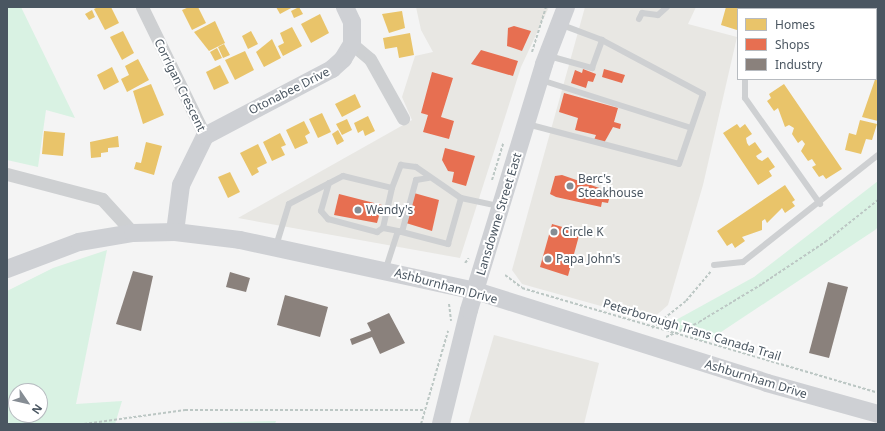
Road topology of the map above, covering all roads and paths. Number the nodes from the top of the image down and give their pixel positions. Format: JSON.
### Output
{"nodes":[{"id":1,"x":142,"y":7,"type":"edge"},
{"id":2,"x":345,"y":7,"type":"edge"},
{"id":3,"x":546,"y":7,"type":"edge"},
{"id":4,"x":566,"y":7,"type":"edge"},
{"id":5,"x":667,"y":7,"type":"edge"},
{"id":6,"x":639,"y":19,"type":"dead end"},
{"id":7,"x":542,"y":21,"type":"dead end"},
{"id":8,"x":560,"y":24,"type":"junction"},
{"id":9,"x":602,"y":40,"type":"junction"},
{"id":10,"x":352,"y":44,"type":"junction"},
{"id":11,"x":547,"y":55,"type":"junction"},
{"id":12,"x":539,"y":80,"type":"junction"},
{"id":13,"x":745,"y":80,"type":"edge"},
{"id":14,"x":403,"y":118,"type":"dead end"},
{"id":15,"x":526,"y":124,"type":"junction"},
{"id":16,"x":691,"y":128,"type":"junction"},
{"id":17,"x":205,"y":136,"type":"junction"},
{"id":18,"x":878,"y":155,"type":"edge"},
{"id":19,"x":7,"y":174,"type":"edge"},
{"id":20,"x":428,"y":178,"type":"junction"},
{"id":21,"x":329,"y":183,"type":"junction"},
{"id":22,"x":392,"y":188,"type":"junction"},
{"id":23,"x":461,"y":198,"type":"junction"},
{"id":24,"x":878,"y":200,"type":"edge"},
{"id":25,"x":820,"y":204,"type":"junction"},
{"id":26,"x":503,"y":207,"type":"junction"},
{"id":27,"x":382,"y":228,"type":"junction"},
{"id":28,"x":175,"y":232,"type":"junction"},
{"id":29,"x":400,"y":232,"type":"junction"},
{"id":30,"x":133,"y":233,"type":"junction"},
{"id":31,"x":276,"y":247,"type":"junction"},
{"id":32,"x":714,"y":265,"type":"joint"},
{"id":33,"x":7,"y":269,"type":"edge"},
{"id":34,"x":386,"y":270,"type":"junction"},
{"id":35,"x":505,"y":275,"type":"dead end"},
{"id":36,"x":476,"y":291,"type":"junction"},
{"id":37,"x":449,"y":304,"type":"dead end"},
{"id":38,"x":671,"y":334,"type":"junction"},
{"id":39,"x":650,"y":337,"type":"junction"},
{"id":40,"x":878,"y":393,"type":"edge"},
{"id":41,"x":424,"y":410,"type":"junction"},
{"id":42,"x":878,"y":414,"type":"edge"},
{"id":43,"x":84,"y":424,"type":"edge"},
{"id":44,"x":421,"y":424,"type":"edge"},
{"id":45,"x":441,"y":424,"type":"edge"}],
"edges":[{"from":1,"to":17,"type":"street","name":"Corrigan Crescent"},
{"from":2,"to":10,"type":"main road"},
{"from":3,"to":7,"type":"path"},
{"from":4,"to":8,"type":"main road","name":"Lansdowne Street East"},
{"from":5,"to":6,"type":"lane"},
{"from":8,"to":9,"type":"lane"},
{"from":8,"to":11,"type":"main road","name":"Lansdowne Street East"},
{"from":9,"to":11,"type":"lane"},
{"from":9,"to":16,"type":"lane"},
{"from":10,"to":14,"type":"street"},
{"from":10,"to":17,"type":"main road","name":"Otonabee Drive"},
{"from":11,"to":12,"type":"main road","name":"Lansdowne Street East"},
{"from":12,"to":15,"type":"main road","name":"Lansdowne Street East"},
{"from":12,"to":16,"type":"lane"},
{"from":13,"to":25,"type":"lane"},
{"from":15,"to":16,"type":"lane"},
{"from":15,"to":26,"type":"main road","name":"Lansdowne Street East"},
{"from":17,"to":28,"type":"main road","name":"Corrigan Crescent"},
{"from":18,"to":25,"type":"lane"},
{"from":19,"to":30,"type":"street"},
{"from":20,"to":22,"type":"lane"},
{"from":20,"to":23,"type":"lane"},
{"from":20,"to":29,"type":"lane"},
{"from":21,"to":22,"type":"lane"},
{"from":21,"to":27,"type":"lane"},
{"from":21,"to":31,"type":"lane"},
{"from":22,"to":27,"type":"lane"},
{"from":23,"to":26,"type":"lane"},
{"from":23,"to":29,"type":"lane"},
{"from":24,"to":38,"type":"path"},
{"from":25,"to":32,"type":"lane"},
{"from":26,"to":36,"type":"main road","name":"Lansdowne Street East"},
{"from":27,"to":29,"type":"lane"},
{"from":28,"to":30,"type":"main road","name":"Ashburnham Drive"},
{"from":28,"to":31,"type":"main road","name":"Ashburnham Drive"},
{"from":29,"to":34,"type":"lane"},
{"from":30,"to":33,"type":"main road","name":"Ashburnham Drive"},
{"from":31,"to":34,"type":"main road","name":"Ashburnham Drive"},
{"from":32,"to":39,"type":"path"},
{"from":34,"to":36,"type":"main road","name":"Ashburnham Drive"},
{"from":35,"to":39,"type":"path","name":"Peterborough Trans Canada Trail"},
{"from":36,"to":39,"type":"main road","name":"Ashburnham Drive"},
{"from":36,"to":45,"type":"main road","name":"Lansdowne Street East"},
{"from":37,"to":41,"type":"path"},
{"from":38,"to":39,"type":"path"},
{"from":38,"to":39,"type":"path","name":"Peterborough Trans Canada Trail"},
{"from":38,"to":40,"type":"path","name":"Peterborough Trans Canada Trail"},
{"from":39,"to":42,"type":"main road","name":"Ashburnham Drive"},
{"from":41,"to":43,"type":"path"},
{"from":41,"to":44,"type":"path"}]}
